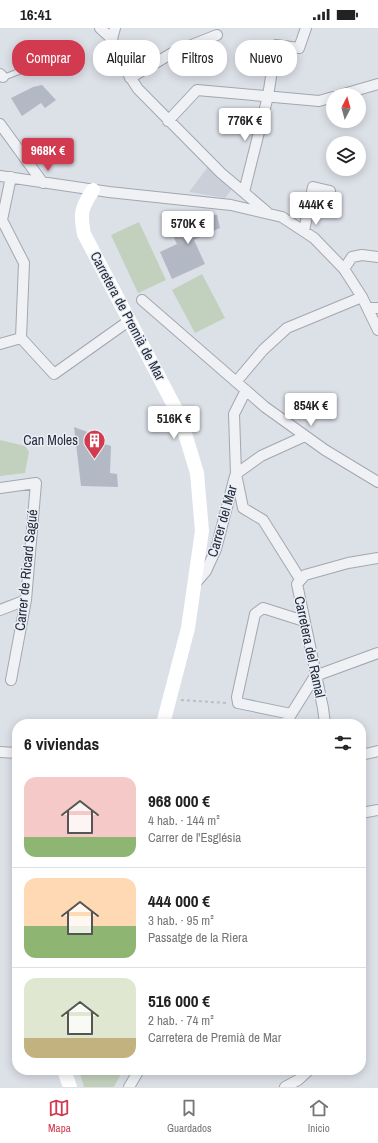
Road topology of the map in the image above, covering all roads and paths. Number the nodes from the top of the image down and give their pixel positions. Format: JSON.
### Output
{"nodes":[{"id":1,"x":100,"y":28,"type":"edge"},
{"id":2,"x":115,"y":28,"type":"edge"},
{"id":3,"x":306,"y":28,"type":"edge"},
{"id":4,"x":217,"y":34,"type":"dead end"},
{"id":5,"x":112,"y":39,"type":"junction"},
{"id":6,"x":12,"y":73,"type":"edge"},
{"id":7,"x":1,"y":77,"type":"edge"},
{"id":8,"x":130,"y":78,"type":"junction"},
{"id":9,"x":378,"y":84,"type":"edge"},
{"id":10,"x":364,"y":88,"type":"edge"},
{"id":11,"x":268,"y":96,"type":"junction"},
{"id":12,"x":326,"y":100,"type":"edge"},
{"id":13,"x":168,"y":121,"type":"junction"},
{"id":14,"x":0,"y":124,"type":"edge"},
{"id":15,"x":0,"y":176,"type":"edge"},
{"id":16,"x":10,"y":177,"type":"junction"},
{"id":17,"x":43,"y":183,"type":"junction"},
{"id":18,"x":93,"y":190,"type":"junction"},
{"id":19,"x":330,"y":191,"type":"dead end"},
{"id":20,"x":244,"y":192,"type":"junction"},
{"id":21,"x":269,"y":214,"type":"junction"},
{"id":22,"x":304,"y":231,"type":"junction"},
{"id":23,"x":378,"y":257,"type":"edge"},
{"id":24,"x":344,"y":269,"type":"junction"},
{"id":25,"x":362,"y":297,"type":"junction"},
{"id":26,"x":142,"y":300,"type":"dead end"},
{"id":27,"x":373,"y":308,"type":"edge"},
{"id":28,"x":130,"y":320,"type":"junction"},
{"id":29,"x":378,"y":330,"type":"edge"},
{"id":30,"x":21,"y":338,"type":"junction"},
{"id":31,"x":0,"y":344,"type":"edge"},
{"id":32,"x":236,"y":382,"type":"junction"},
{"id":33,"x":246,"y":390,"type":"junction"},
{"id":34,"x":305,"y":436,"type":"junction"},
{"id":35,"x":236,"y":474,"type":"junction"},
{"id":36,"x":378,"y":482,"type":"edge"},
{"id":37,"x":0,"y":488,"type":"edge"},
{"id":38,"x":378,"y":558,"type":"edge"},
{"id":39,"x":300,"y":579,"type":"junction"},
{"id":40,"x":194,"y":586,"type":"junction"},
{"id":41,"x":26,"y":600,"type":"junction"},
{"id":42,"x":0,"y":610,"type":"edge"},
{"id":43,"x":304,"y":621,"type":"junction"},
{"id":44,"x":378,"y":653,"type":"edge"},
{"id":45,"x":315,"y":676,"type":"junction"},
{"id":46,"x":11,"y":680,"type":"dead end"},
{"id":47,"x":170,"y":699,"type":"junction"},
{"id":48,"x":238,"y":703,"type":"junction"},
{"id":49,"x":291,"y":714,"type":"junction"},
{"id":50,"x":164,"y":719,"type":"edge"},
{"id":51,"x":288,"y":719,"type":"edge"},
{"id":52,"x":324,"y":719,"type":"edge"},
{"id":53,"x":378,"y":751,"type":"edge"},
{"id":54,"x":0,"y":752,"type":"edge"},
{"id":55,"x":12,"y":753,"type":"edge"},
{"id":56,"x":366,"y":754,"type":"edge"},
{"id":57,"x":378,"y":810,"type":"edge"},
{"id":58,"x":366,"y":813,"type":"edge"},
{"id":59,"x":66,"y":1075,"type":"edge"},
{"id":60,"x":136,"y":1075,"type":"edge"},
{"id":61,"x":304,"y":1075,"type":"edge"},
{"id":62,"x":70,"y":1087,"type":"edge"},
{"id":63,"x":130,"y":1087,"type":"edge"},
{"id":64,"x":285,"y":1087,"type":"edge"}],
"edges":[{"from":1,"to":5,"type":"street"},
{"from":2,"to":5,"type":"street"},
{"from":3,"to":11,"type":"street"},
{"from":4,"to":8,"type":"street"},
{"from":5,"to":8,"type":"street"},
{"from":6,"to":7,"type":"lane"},
{"from":8,"to":13,"type":"street"},
{"from":9,"to":10,"type":"street"},
{"from":11,"to":12,"type":"street"},
{"from":11,"to":13,"type":"street"},
{"from":11,"to":20,"type":"street"},
{"from":13,"to":20,"type":"street"},
{"from":14,"to":17,"type":"street"},
{"from":15,"to":16,"type":"street"},
{"from":16,"to":17,"type":"street"},
{"from":16,"to":30,"type":"street"},
{"from":17,"to":18,"type":"street"},
{"from":18,"to":21,"type":"street"},
{"from":18,"to":28,"type":"street","name":"Carretera de Premià de Mar"},
{"from":19,"to":22,"type":"street"},
{"from":20,"to":21,"type":"street"},
{"from":21,"to":22,"type":"street"},
{"from":22,"to":24,"type":"street"},
{"from":23,"to":24,"type":"street"},
{"from":24,"to":25,"type":"street"},
{"from":25,"to":27,"type":"street"},
{"from":25,"to":32,"type":"street"},
{"from":26,"to":32,"type":"street"},
{"from":27,"to":29,"type":"street"},
{"from":28,"to":30,"type":"street"},
{"from":28,"to":40,"type":"street","name":"Carretera de Premià de Mar"},
{"from":30,"to":31,"type":"street"},
{"from":32,"to":33,"type":"street"},
{"from":33,"to":34,"type":"street"},
{"from":33,"to":35,"type":"street","name":"Carrer del Mar"},
{"from":34,"to":35,"type":"street"},
{"from":34,"to":36,"type":"street"},
{"from":35,"to":39,"type":"street","name":"Carretera del Ramal"},
{"from":35,"to":40,"type":"street","name":"Carrer del Mar"},
{"from":37,"to":41,"type":"street","name":"Carrer de Ricard Sagué"},
{"from":38,"to":39,"type":"street"},
{"from":39,"to":43,"type":"street","name":"Carretera del Ramal"},
{"from":40,"to":47,"type":"street","name":"Carretera de Premià de Mar"},
{"from":41,"to":42,"type":"street"},
{"from":41,"to":46,"type":"street","name":"Carrer de Ricard Sagué"},
{"from":43,"to":45,"type":"street","name":"Carretera del Ramal"},
{"from":43,"to":48,"type":"street"},
{"from":44,"to":45,"type":"street"},
{"from":45,"to":49,"type":"street"},
{"from":45,"to":52,"type":"street","name":"Carretera del Ramal"},
{"from":47,"to":48,"type":"path"},
{"from":47,"to":50,"type":"street","name":"Carretera de Premià de Mar"},
{"from":48,"to":49,"type":"street"},
{"from":49,"to":51,"type":"street"},
{"from":53,"to":56,"type":"street"},
{"from":54,"to":55,"type":"street"},
{"from":57,"to":58,"type":"street"},
{"from":59,"to":62,"type":"street"},
{"from":60,"to":63,"type":"street"},
{"from":61,"to":64,"type":"street"}]}
